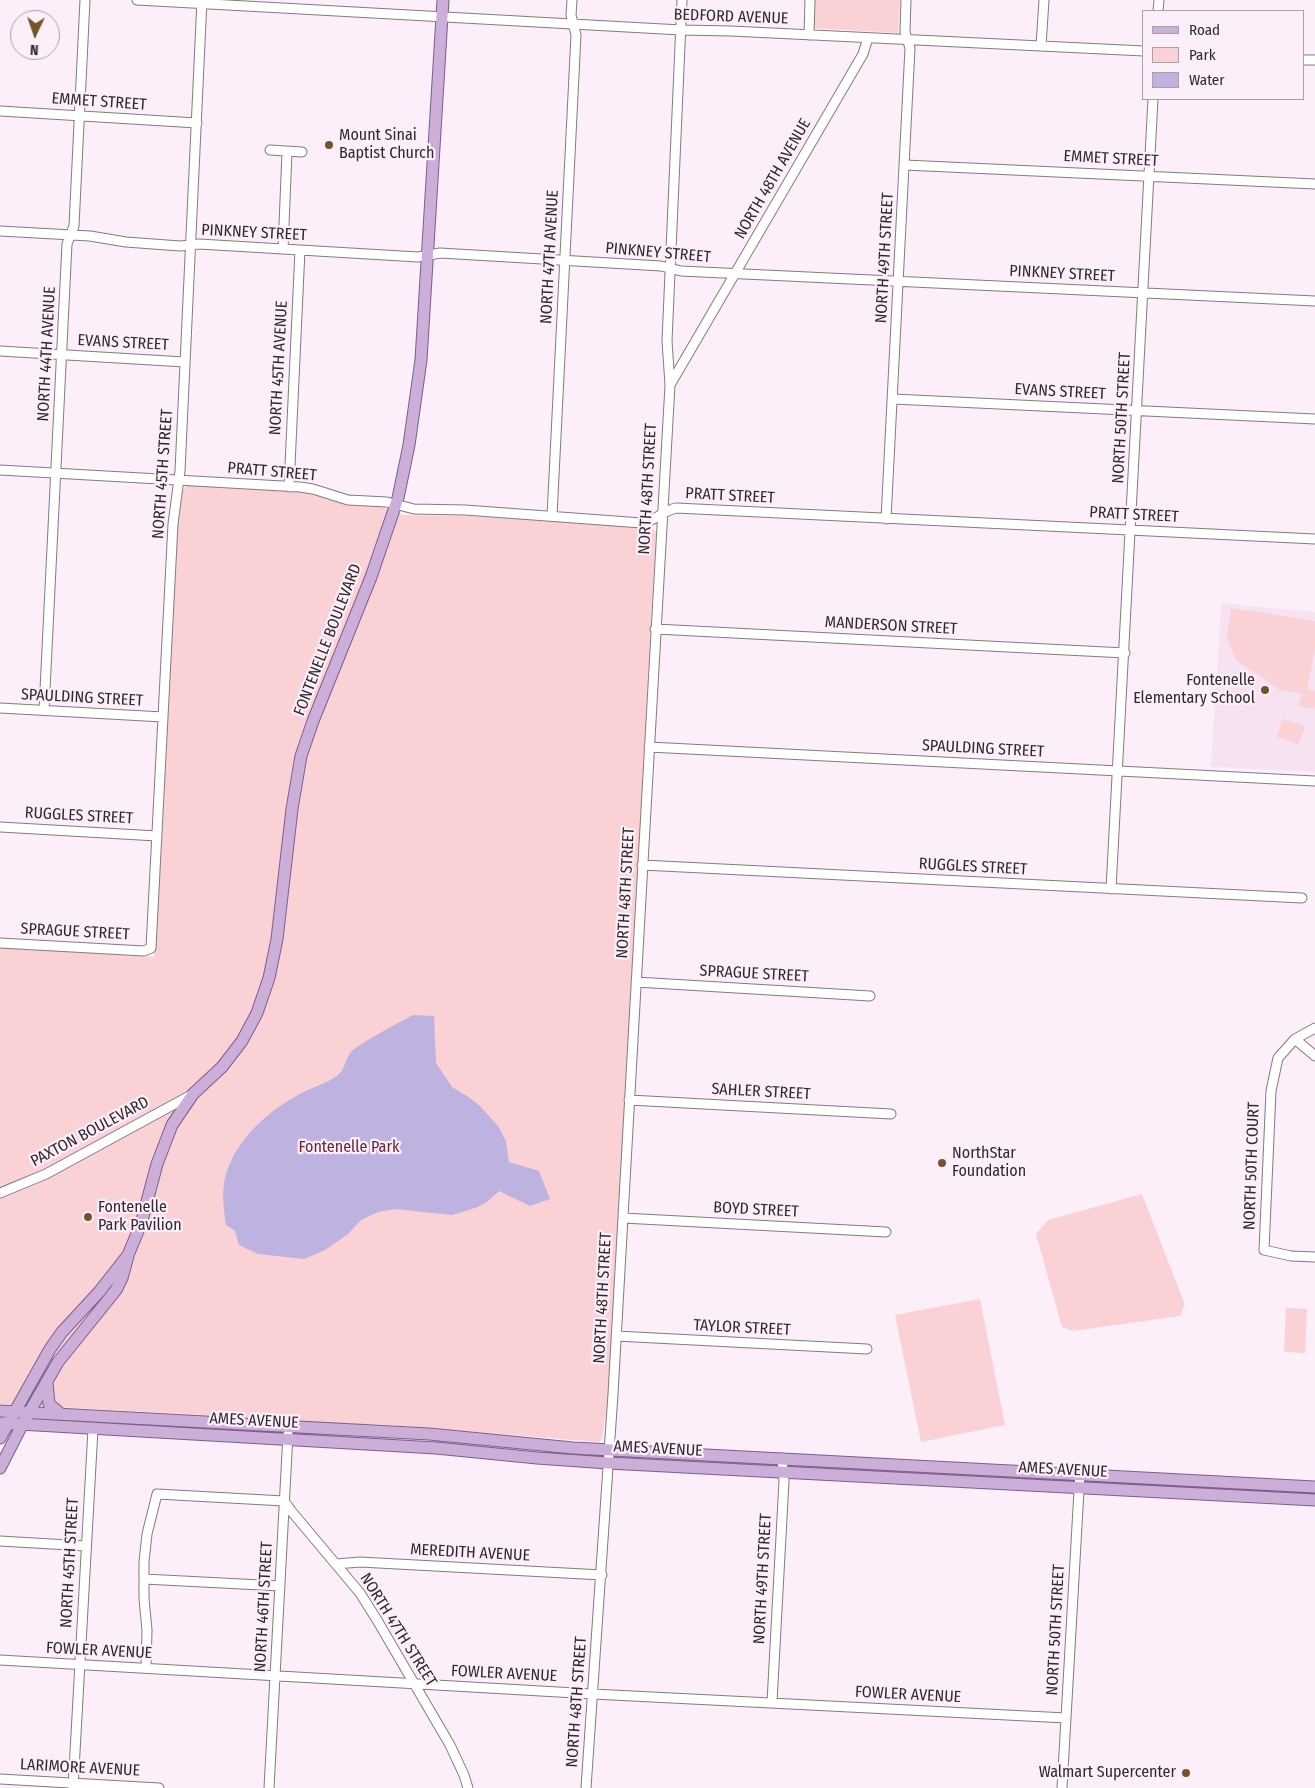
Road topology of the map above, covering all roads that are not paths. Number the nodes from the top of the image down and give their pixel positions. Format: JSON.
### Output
{"nodes":[{"id":1,"x":85,"y":0,"type":"edge"},
{"id":2,"x":137,"y":0,"type":"edge"},
{"id":3,"x":443,"y":0,"type":"edge"},
{"id":4,"x":572,"y":0,"type":"edge"},
{"id":5,"x":682,"y":0,"type":"edge"},
{"id":6,"x":810,"y":0,"type":"edge"},
{"id":7,"x":906,"y":0,"type":"edge"},
{"id":8,"x":1044,"y":0,"type":"edge"},
{"id":9,"x":202,"y":2,"type":"edge"},
{"id":10,"x":442,"y":17,"type":"junction"},
{"id":11,"x":574,"y":24,"type":"junction"},
{"id":12,"x":681,"y":30,"type":"junction"},
{"id":13,"x":809,"y":35,"type":"junction"},
{"id":14,"x":868,"y":38,"type":"junction"},
{"id":15,"x":907,"y":40,"type":"junction"},
{"id":16,"x":1041,"y":46,"type":"junction"},
{"id":17,"x":1142,"y":51,"type":"edge"},
{"id":18,"x":1153,"y":100,"type":"edge"},
{"id":19,"x":0,"y":111,"type":"edge"},
{"id":20,"x":79,"y":116,"type":"junction"},
{"id":21,"x":196,"y":123,"type":"junction"},
{"id":22,"x":270,"y":150,"type":"dead end"},
{"id":23,"x":287,"y":152,"type":"junction"},
{"id":24,"x":302,"y":152,"type":"dead end"},
{"id":25,"x":905,"y":165,"type":"junction"},
{"id":26,"x":1149,"y":176,"type":"junction"},
{"id":27,"x":1315,"y":184,"type":"edge"},
{"id":28,"x":0,"y":231,"type":"edge"},
{"id":29,"x":71,"y":234,"type":"junction"},
{"id":30,"x":191,"y":245,"type":"junction"},
{"id":31,"x":283,"y":249,"type":"junction"},
{"id":32,"x":300,"y":250,"type":"junction"},
{"id":33,"x":427,"y":255,"type":"junction"},
{"id":34,"x":565,"y":261,"type":"junction"},
{"id":35,"x":670,"y":268,"type":"junction"},
{"id":36,"x":735,"y":274,"type":"junction"},
{"id":37,"x":898,"y":282,"type":"junction"},
{"id":38,"x":1144,"y":293,"type":"junction"},
{"id":39,"x":1315,"y":301,"type":"edge"},
{"id":40,"x":0,"y":351,"type":"edge"},
{"id":41,"x":62,"y":355,"type":"junction"},
{"id":42,"x":185,"y":362,"type":"junction"},
{"id":43,"x":670,"y":385,"type":"junction"},
{"id":44,"x":893,"y":398,"type":"junction"},
{"id":45,"x":1138,"y":410,"type":"junction"},
{"id":46,"x":1315,"y":419,"type":"edge"},
{"id":47,"x":0,"y":470,"type":"edge"},
{"id":48,"x":55,"y":473,"type":"junction"},
{"id":49,"x":178,"y":480,"type":"junction"},
{"id":50,"x":289,"y":487,"type":"junction"},
{"id":51,"x":396,"y":505,"type":"junction"},
{"id":52,"x":662,"y":514,"type":"junction"},
{"id":53,"x":552,"y":516,"type":"junction"},
{"id":54,"x":886,"y":519,"type":"junction"},
{"id":55,"x":1132,"y":530,"type":"junction"},
{"id":56,"x":1315,"y":539,"type":"edge"},
{"id":57,"x":655,"y":629,"type":"junction"},
{"id":58,"x":1125,"y":653,"type":"junction"},
{"id":59,"x":0,"y":708,"type":"edge"},
{"id":60,"x":44,"y":710,"type":"junction"},
{"id":61,"x":163,"y":717,"type":"junction"},
{"id":62,"x":649,"y":747,"type":"junction"},
{"id":63,"x":1118,"y":771,"type":"junction"},
{"id":64,"x":1315,"y":781,"type":"edge"},
{"id":65,"x":0,"y":827,"type":"edge"},
{"id":66,"x":157,"y":836,"type":"junction"},
{"id":67,"x":642,"y":865,"type":"junction"},
{"id":68,"x":1111,"y":889,"type":"junction"},
{"id":69,"x":1302,"y":898,"type":"dead end"},
{"id":70,"x":0,"y":943,"type":"edge"},
{"id":71,"x":148,"y":950,"type":"joint"},
{"id":72,"x":636,"y":982,"type":"junction"},
{"id":73,"x":870,"y":996,"type":"dead end"},
{"id":74,"x":1315,"y":1028,"type":"edge"},
{"id":75,"x":1295,"y":1039,"type":"junction"},
{"id":76,"x":1315,"y":1056,"type":"edge"},
{"id":77,"x":192,"y":1094,"type":"junction"},
{"id":78,"x":629,"y":1100,"type":"junction"},
{"id":79,"x":156,"y":1114,"type":"junction"},
{"id":80,"x":891,"y":1114,"type":"dead end"},
{"id":81,"x":172,"y":1125,"type":"junction"},
{"id":82,"x":0,"y":1193,"type":"edge"},
{"id":83,"x":623,"y":1218,"type":"junction"},
{"id":84,"x":886,"y":1232,"type":"dead end"},
{"id":85,"x":128,"y":1255,"type":"junction"},
{"id":86,"x":1315,"y":1257,"type":"edge"},
{"id":87,"x":616,"y":1336,"type":"junction"},
{"id":88,"x":867,"y":1349,"type":"dead end"},
{"id":89,"x":47,"y":1379,"type":"junction"},
{"id":90,"x":0,"y":1411,"type":"edge"},
{"id":91,"x":14,"y":1412,"type":"junction"},
{"id":92,"x":29,"y":1413,"type":"junction"},
{"id":93,"x":61,"y":1414,"type":"junction"},
{"id":94,"x":210,"y":1422,"type":"junction"},
{"id":95,"x":4,"y":1424,"type":"edge"},
{"id":96,"x":22,"y":1424,"type":"junction"},
{"id":97,"x":288,"y":1427,"type":"junction"},
{"id":98,"x":93,"y":1429,"type":"junction"},
{"id":99,"x":133,"y":1431,"type":"junction"},
{"id":100,"x":0,"y":1438,"type":"edge"},
{"id":101,"x":288,"y":1440,"type":"junction"},
{"id":102,"x":609,"y":1450,"type":"junction"},
{"id":103,"x":782,"y":1458,"type":"junction"},
{"id":104,"x":608,"y":1463,"type":"junction"},
{"id":105,"x":0,"y":1468,"type":"edge"},
{"id":106,"x":783,"y":1472,"type":"junction"},
{"id":107,"x":1080,"y":1473,"type":"junction"},
{"id":108,"x":1079,"y":1487,"type":"junction"},
{"id":109,"x":1315,"y":1487,"type":"edge"},
{"id":110,"x":1315,"y":1500,"type":"edge"},
{"id":111,"x":284,"y":1501,"type":"junction"},
{"id":112,"x":0,"y":1541,"type":"edge"},
{"id":113,"x":86,"y":1546,"type":"junction"},
{"id":114,"x":336,"y":1564,"type":"junction"},
{"id":115,"x":602,"y":1575,"type":"junction"},
{"id":116,"x":144,"y":1579,"type":"junction"},
{"id":117,"x":280,"y":1586,"type":"junction"},
{"id":118,"x":0,"y":1660,"type":"edge"},
{"id":119,"x":80,"y":1665,"type":"junction"},
{"id":120,"x":146,"y":1668,"type":"junction"},
{"id":121,"x":275,"y":1676,"type":"junction"},
{"id":122,"x":414,"y":1683,"type":"junction"},
{"id":123,"x":593,"y":1694,"type":"junction"},
{"id":124,"x":772,"y":1702,"type":"junction"},
{"id":125,"x":1066,"y":1718,"type":"junction"},
{"id":126,"x":0,"y":1779,"type":"edge"},
{"id":127,"x":73,"y":1786,"type":"edge"},
{"id":128,"x":159,"y":1788,"type":"edge"},
{"id":129,"x":270,"y":1788,"type":"edge"},
{"id":130,"x":468,"y":1788,"type":"edge"},
{"id":131,"x":586,"y":1788,"type":"edge"},
{"id":132,"x":1062,"y":1788,"type":"edge"}],
"edges":[{"from":1,"to":20,"type":"street","name":"NORTH 44TH AVENUE"},
{"from":2,"to":9,"type":"street","name":"BEDFORD AVENUE"},
{"from":3,"to":10,"type":"main road","name":"FONTENELLE BOULEVARD"},
{"from":4,"to":11,"type":"street","name":"NORTH 47TH AVENUE"},
{"from":5,"to":12,"type":"street","name":"NORTH 48TH STREET"},
{"from":6,"to":13,"type":"street"},
{"from":7,"to":15,"type":"street","name":"NORTH 49TH STREET"},
{"from":8,"to":16,"type":"street"},
{"from":9,"to":10,"type":"street","name":"BEDFORD AVENUE"},
{"from":9,"to":21,"type":"street","name":"NORTH 45TH STREET"},
{"from":10,"to":11,"type":"street","name":"BEDFORD AVENUE"},
{"from":10,"to":33,"type":"main road","name":"FONTENELLE BOULEVARD"},
{"from":11,"to":12,"type":"street","name":"BEDFORD AVENUE"},
{"from":11,"to":34,"type":"street","name":"NORTH 47TH AVENUE"},
{"from":12,"to":13,"type":"street","name":"BEDFORD AVENUE"},
{"from":12,"to":35,"type":"street","name":"NORTH 48TH STREET"},
{"from":13,"to":14,"type":"street","name":"BEDFORD AVENUE"},
{"from":14,"to":15,"type":"street","name":"BEDFORD AVENUE"},
{"from":14,"to":36,"type":"street","name":"NORTH 48TH AVENUE"},
{"from":15,"to":16,"type":"street","name":"BEDFORD AVENUE"},
{"from":15,"to":25,"type":"street","name":"NORTH 49TH STREET"},
{"from":16,"to":17,"type":"street","name":"BEDFORD AVENUE"},
{"from":18,"to":26,"type":"street","name":"NORTH 50TH STREET"},
{"from":19,"to":20,"type":"street","name":"EMMET STREET"},
{"from":20,"to":21,"type":"street","name":"EMMET STREET"},
{"from":20,"to":29,"type":"street","name":"NORTH 44TH AVENUE"},
{"from":21,"to":30,"type":"street","name":"NORTH 45TH STREET"},
{"from":22,"to":23,"type":"street"},
{"from":23,"to":24,"type":"street"},
{"from":23,"to":31,"type":"street"},
{"from":25,"to":26,"type":"street","name":"EMMET STREET"},
{"from":25,"to":37,"type":"street","name":"NORTH 49TH STREET"},
{"from":26,"to":27,"type":"street","name":"EMMET STREET"},
{"from":26,"to":38,"type":"street","name":"NORTH 50TH STREET"},
{"from":28,"to":29,"type":"street","name":"PINKNEY STREET"},
{"from":29,"to":30,"type":"street","name":"PINKNEY STREET"},
{"from":29,"to":41,"type":"street","name":"NORTH 44TH AVENUE"},
{"from":30,"to":31,"type":"street","name":"PINKNEY STREET"},
{"from":30,"to":42,"type":"street","name":"NORTH 45TH STREET"},
{"from":31,"to":32,"type":"street","name":"PINKNEY STREET"},
{"from":32,"to":33,"type":"street","name":"PINKNEY STREET"},
{"from":32,"to":50,"type":"street","name":"NORTH 45TH AVENUE"},
{"from":33,"to":34,"type":"street","name":"PINKNEY STREET"},
{"from":33,"to":51,"type":"main road","name":"FONTENELLE BOULEVARD"},
{"from":34,"to":35,"type":"street","name":"PINKNEY STREET"},
{"from":34,"to":53,"type":"street","name":"NORTH 47TH AVENUE"},
{"from":35,"to":36,"type":"street","name":"PINKNEY STREET"},
{"from":35,"to":43,"type":"street","name":"NORTH 48TH STREET"},
{"from":36,"to":37,"type":"street","name":"PINKNEY STREET"},
{"from":36,"to":43,"type":"street","name":"NORTH 48TH AVENUE"},
{"from":37,"to":38,"type":"street","name":"PINKNEY STREET"},
{"from":37,"to":44,"type":"street","name":"NORTH 49TH STREET"},
{"from":38,"to":39,"type":"street","name":"PINKNEY STREET"},
{"from":38,"to":45,"type":"street","name":"NORTH 50TH STREET"},
{"from":40,"to":41,"type":"street","name":"EVANS STREET"},
{"from":41,"to":42,"type":"street","name":"EVANS STREET"},
{"from":41,"to":48,"type":"street","name":"NORTH 44TH AVENUE"},
{"from":42,"to":49,"type":"street","name":"NORTH 45TH STREET"},
{"from":43,"to":52,"type":"street","name":"NORTH 48TH STREET"},
{"from":44,"to":45,"type":"street","name":"EVANS STREET"},
{"from":44,"to":54,"type":"street","name":"NORTH 49TH STREET"},
{"from":45,"to":46,"type":"street","name":"EVANS STREET"},
{"from":45,"to":55,"type":"street","name":"NORTH 50TH STREET"},
{"from":47,"to":48,"type":"street","name":"PRATT STREET"},
{"from":48,"to":49,"type":"street","name":"PRATT STREET"},
{"from":48,"to":60,"type":"street","name":"NORTH 44TH AVENUE"},
{"from":49,"to":50,"type":"street","name":"PRATT STREET"},
{"from":49,"to":61,"type":"street","name":"NORTH 45TH STREET"},
{"from":50,"to":51,"type":"street","name":"PRATT STREET"},
{"from":51,"to":53,"type":"street","name":"PRATT STREET"},
{"from":51,"to":77,"type":"main road","name":"FONTENELLE BOULEVARD"},
{"from":52,"to":53,"type":"street","name":"PRATT STREET"},
{"from":52,"to":54,"type":"street","name":"PRATT STREET"},
{"from":52,"to":57,"type":"street","name":"NORTH 48TH STREET"},
{"from":54,"to":55,"type":"street","name":"PRATT STREET"},
{"from":55,"to":56,"type":"street","name":"PRATT STREET"},
{"from":55,"to":58,"type":"street","name":"NORTH 50TH STREET"},
{"from":57,"to":58,"type":"street","name":"MANDERSON STREET"},
{"from":57,"to":62,"type":"street","name":"NORTH 48TH STREET"},
{"from":58,"to":63,"type":"street","name":"NORTH 50TH STREET"},
{"from":59,"to":60,"type":"street","name":"SPAULDING STREET"},
{"from":60,"to":61,"type":"street","name":"SPAULDING STREET"},
{"from":61,"to":66,"type":"street","name":"NORTH 45TH STREET"},
{"from":62,"to":63,"type":"street","name":"SPAULDING STREET"},
{"from":62,"to":67,"type":"street","name":"NORTH 48TH STREET"},
{"from":63,"to":64,"type":"street","name":"SPAULDING STREET"},
{"from":63,"to":68,"type":"street","name":"NORTH 50TH STREET"},
{"from":65,"to":66,"type":"street","name":"RUGGLES STREET"},
{"from":66,"to":71,"type":"street","name":"NORTH 45TH STREET"},
{"from":67,"to":68,"type":"street","name":"RUGGLES STREET"},
{"from":67,"to":72,"type":"street","name":"NORTH 48TH STREET"},
{"from":68,"to":69,"type":"street","name":"RUGGLES STREET"},
{"from":70,"to":71,"type":"street","name":"SPRAGUE STREET"},
{"from":72,"to":73,"type":"street","name":"SPRAGUE STREET"},
{"from":72,"to":78,"type":"street","name":"NORTH 48TH STREET"},
{"from":74,"to":75,"type":"street"},
{"from":75,"to":76,"type":"street"},
{"from":75,"to":86,"type":"street","name":"NORTH 50TH COURT"},
{"from":77,"to":79,"type":"street","name":"PAXTON BOULEVARD"},
{"from":77,"to":81,"type":"main road","name":"FONTENELLE BOULEVARD"},
{"from":78,"to":80,"type":"street","name":"SAHLER STREET"},
{"from":78,"to":83,"type":"street","name":"NORTH 48TH STREET"},
{"from":79,"to":81,"type":"street"},
{"from":79,"to":82,"type":"street","name":"PAXTON BOULEVARD"},
{"from":81,"to":85,"type":"main road","name":"FONTENELLE BOULEVARD"},
{"from":83,"to":84,"type":"street","name":"BOYD STREET"},
{"from":83,"to":87,"type":"street","name":"NORTH 48TH STREET"},
{"from":85,"to":89,"type":"main road","name":"FONTENELLE BOULEVARD"},
{"from":85,"to":91,"type":"main road","name":"FONTENELLE BOULEVARD"},
{"from":87,"to":88,"type":"street","name":"TAYLOR STREET"},
{"from":87,"to":102,"type":"street","name":"NORTH 48TH STREET"},
{"from":89,"to":92,"type":"main road","name":"FONTENELLE BOULEVARD"},
{"from":89,"to":93,"type":"main road"},
{"from":90,"to":91,"type":"main road","name":"AMES AVENUE"},
{"from":91,"to":92,"type":"main road","name":"AMES AVENUE"},
{"from":91,"to":95,"type":"main road","name":"FONTENELLE BOULEVARD"},
{"from":92,"to":93,"type":"main road","name":"AMES AVENUE"},
{"from":92,"to":96,"type":"main road","name":"FONTENELLE BOULEVARD"},
{"from":93,"to":94,"type":"main road","name":"AMES AVENUE"},
{"from":94,"to":97,"type":"main road","name":"AMES AVENUE"},
{"from":94,"to":99,"type":"main road"},
{"from":95,"to":96,"type":"main road","name":"AMES AVENUE"},
{"from":95,"to":100,"type":"main road","name":"FONTENELLE BOULEVARD"},
{"from":96,"to":98,"type":"main road","name":"AMES AVENUE"},
{"from":96,"to":105,"type":"main road","name":"FONTENELLE BOULEVARD"},
{"from":97,"to":101,"type":"street","name":"NORTH 46TH STREET"},
{"from":97,"to":102,"type":"main road","name":"AMES AVENUE"},
{"from":98,"to":99,"type":"main road","name":"AMES AVENUE"},
{"from":98,"to":113,"type":"street","name":"NORTH 45TH STREET"},
{"from":99,"to":101,"type":"main road","name":"AMES AVENUE"},
{"from":101,"to":104,"type":"main road","name":"AMES AVENUE"},
{"from":101,"to":111,"type":"street","name":"NORTH 46TH STREET"},
{"from":102,"to":103,"type":"main road","name":"AMES AVENUE"},
{"from":102,"to":104,"type":"street","name":"NORTH 48TH STREET"},
{"from":103,"to":106,"type":"street","name":"NORTH 49TH STREET"},
{"from":103,"to":107,"type":"main road","name":"AMES AVENUE"},
{"from":104,"to":106,"type":"main road","name":"AMES AVENUE"},
{"from":104,"to":115,"type":"street","name":"NORTH 48TH STREET"},
{"from":106,"to":108,"type":"main road","name":"AMES AVENUE"},
{"from":106,"to":124,"type":"street","name":"NORTH 49TH STREET"},
{"from":107,"to":108,"type":"street","name":"NORTH 50TH STREET"},
{"from":107,"to":109,"type":"main road","name":"AMES AVENUE"},
{"from":108,"to":110,"type":"main road","name":"AMES AVENUE"},
{"from":108,"to":125,"type":"street","name":"NORTH 50TH STREET"},
{"from":111,"to":114,"type":"street","name":"NORTH 47TH STREET"},
{"from":111,"to":116,"type":"street"},
{"from":111,"to":117,"type":"street","name":"NORTH 46TH STREET"},
{"from":112,"to":113,"type":"street"},
{"from":113,"to":119,"type":"street","name":"NORTH 45TH STREET"},
{"from":114,"to":115,"type":"street","name":"MEREDITH AVENUE"},
{"from":114,"to":122,"type":"street","name":"NORTH 47TH STREET"},
{"from":115,"to":123,"type":"street","name":"NORTH 48TH STREET"},
{"from":116,"to":117,"type":"street"},
{"from":116,"to":120,"type":"street"},
{"from":117,"to":121,"type":"street","name":"NORTH 46TH STREET"},
{"from":118,"to":119,"type":"street","name":"FOWLER AVENUE"},
{"from":119,"to":120,"type":"street","name":"FOWLER AVENUE"},
{"from":119,"to":127,"type":"street","name":"NORTH 45TH STREET"},
{"from":120,"to":121,"type":"street","name":"FOWLER AVENUE"},
{"from":121,"to":122,"type":"street","name":"FOWLER AVENUE"},
{"from":121,"to":129,"type":"street","name":"NORTH 46TH STREET"},
{"from":122,"to":123,"type":"street","name":"FOWLER AVENUE"},
{"from":122,"to":130,"type":"street","name":"NORTH 47TH STREET"},
{"from":123,"to":124,"type":"street","name":"FOWLER AVENUE"},
{"from":123,"to":131,"type":"street","name":"NORTH 48TH STREET"},
{"from":124,"to":125,"type":"street","name":"FOWLER AVENUE"},
{"from":125,"to":132,"type":"street","name":"NORTH 50TH STREET"},
{"from":126,"to":127,"type":"street","name":"LARIMORE AVENUE"},
{"from":127,"to":128,"type":"street","name":"LARIMORE AVENUE"}]}
